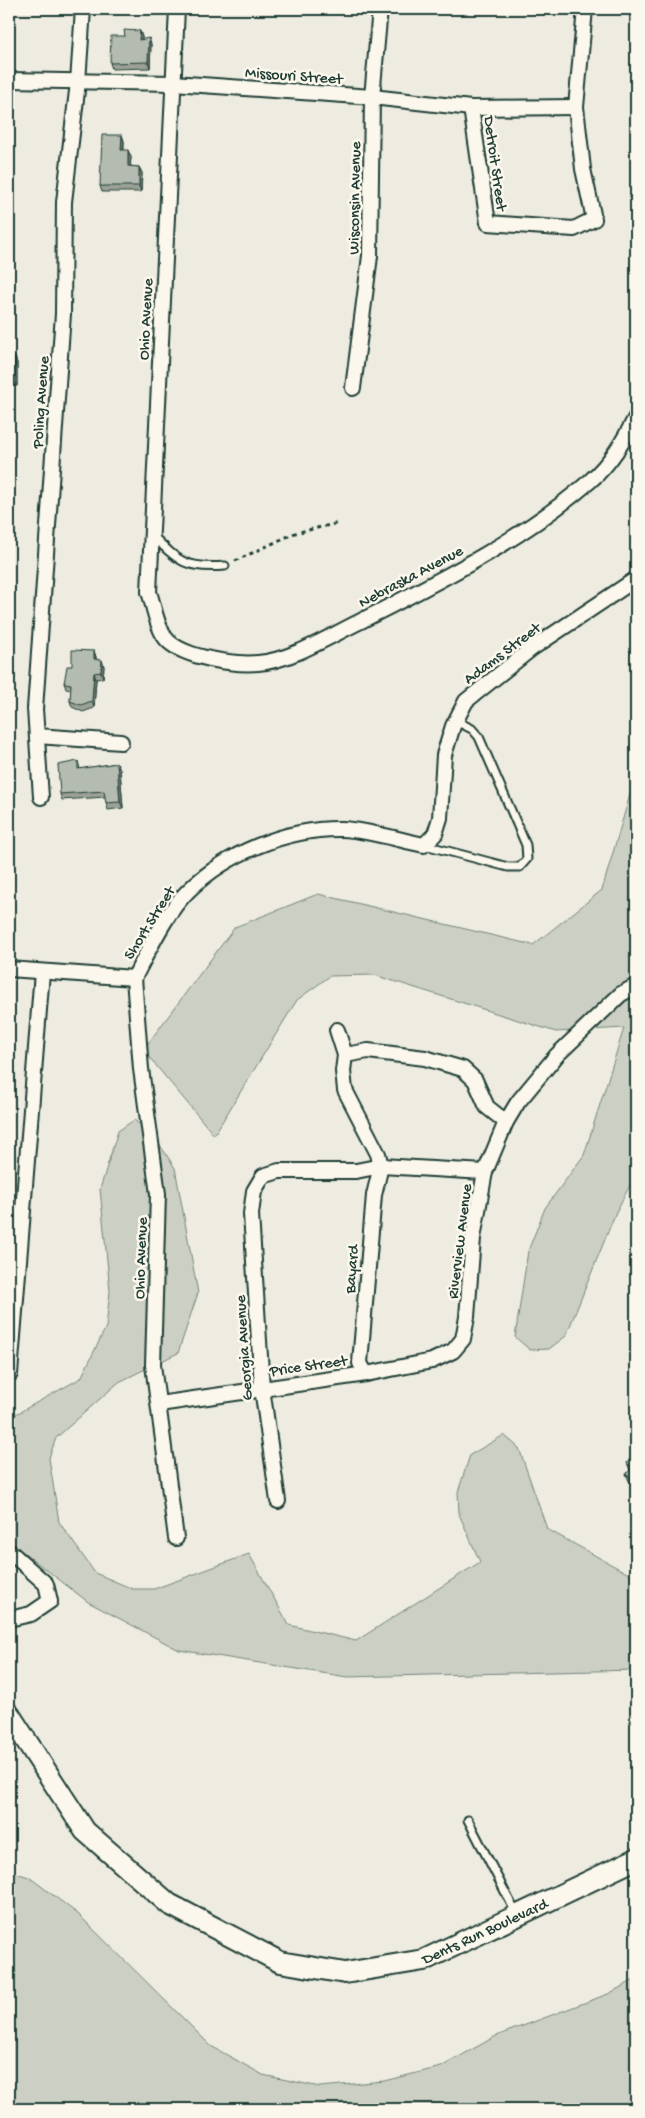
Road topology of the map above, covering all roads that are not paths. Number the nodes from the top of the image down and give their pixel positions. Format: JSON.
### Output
{"nodes":[{"id":1,"x":83,"y":9,"type":"edge"},
{"id":2,"x":177,"y":9,"type":"edge"},
{"id":3,"x":380,"y":9,"type":"edge"},
{"id":4,"x":585,"y":9,"type":"edge"},
{"id":5,"x":9,"y":80,"type":"edge"},
{"id":6,"x":78,"y":82,"type":"junction"},
{"id":7,"x":173,"y":83,"type":"junction"},
{"id":8,"x":372,"y":97,"type":"junction"},
{"id":9,"x":576,"y":107,"type":"junction"},
{"id":10,"x":471,"y":108,"type":"junction"},
{"id":11,"x":353,"y":388,"type":"dead end"},
{"id":12,"x":636,"y":417,"type":"edge"},
{"id":13,"x":152,"y":534,"type":"junction"},
{"id":14,"x":226,"y":566,"type":"road end"},
{"id":15,"x":636,"y":579,"type":"edge"},
{"id":16,"x":161,"y":629,"type":"joint"},
{"id":17,"x":456,"y":721,"type":"junction"},
{"id":18,"x":37,"y":736,"type":"junction"},
{"id":19,"x":121,"y":742,"type":"dead end"},
{"id":20,"x":41,"y":797,"type":"dead end"},
{"id":21,"x":424,"y":845,"type":"junction"},
{"id":22,"x":9,"y":969,"type":"edge"},
{"id":23,"x":42,"y":972,"type":"junction"},
{"id":24,"x":134,"y":978,"type":"junction"},
{"id":25,"x":636,"y":986,"type":"edge"},
{"id":26,"x":337,"y":1030,"type":"dead end"},
{"id":27,"x":345,"y":1055,"type":"junction"},
{"id":28,"x":506,"y":1122,"type":"junction"},
{"id":29,"x":381,"y":1166,"type":"junction"},
{"id":30,"x":485,"y":1172,"type":"junction"},
{"id":31,"x":432,"y":1361,"type":"joint"},
{"id":32,"x":10,"y":1374,"type":"dead end"},
{"id":33,"x":366,"y":1374,"type":"junction"},
{"id":34,"x":262,"y":1388,"type":"junction"},
{"id":35,"x":159,"y":1404,"type":"junction"},
{"id":36,"x":278,"y":1501,"type":"dead end"},
{"id":37,"x":176,"y":1538,"type":"dead end"},
{"id":38,"x":9,"y":1552,"type":"edge"},
{"id":39,"x":9,"y":1619,"type":"edge"},
{"id":40,"x":9,"y":1716,"type":"edge"},
{"id":41,"x":468,"y":1820,"type":"dead end"},
{"id":42,"x":636,"y":1859,"type":"edge"},
{"id":43,"x":517,"y":1916,"type":"junction"}],
"edges":[{"from":1,"to":6,"type":"street","name":"Poling Avenue"},
{"from":2,"to":7,"type":"street","name":"Ohio Avenue"},
{"from":3,"to":8,"type":"street","name":"Wisconsin Avenue"},
{"from":4,"to":9,"type":"street"},
{"from":5,"to":6,"type":"street","name":"Missouri Street"},
{"from":6,"to":7,"type":"street","name":"Missouri Street"},
{"from":6,"to":18,"type":"street","name":"Poling Avenue"},
{"from":7,"to":8,"type":"street","name":"Missouri Street"},
{"from":7,"to":13,"type":"street","name":"Ohio Avenue"},
{"from":8,"to":10,"type":"street","name":"Missouri Street"},
{"from":8,"to":11,"type":"street","name":"Wisconsin Avenue"},
{"from":9,"to":10,"type":"street","name":"Missouri Street"},
{"from":9,"to":10,"type":"street","name":"Detroit Street"},
{"from":12,"to":16,"type":"street","name":"Nebraska Avenue"},
{"from":13,"to":14,"type":"lane"},
{"from":13,"to":16,"type":"street","name":"Ohio Avenue"},
{"from":15,"to":17,"type":"street","name":"Adams Street"},
{"from":17,"to":21,"type":"street","name":"Adams Street"},
{"from":17,"to":21,"type":"lane"},
{"from":18,"to":19,"type":"street"},
{"from":18,"to":20,"type":"street","name":"Poling Avenue"},
{"from":21,"to":24,"type":"street","name":"Short Street"},
{"from":22,"to":23,"type":"street","name":"Short Street"},
{"from":23,"to":24,"type":"street","name":"Short Street"},
{"from":23,"to":32,"type":"street"},
{"from":24,"to":35,"type":"street","name":"Ohio Avenue"},
{"from":25,"to":28,"type":"street","name":"Riverview Avenue"},
{"from":26,"to":27,"type":"street"},
{"from":27,"to":28,"type":"street"},
{"from":27,"to":29,"type":"street"},
{"from":28,"to":30,"type":"street","name":"Riverview Avenue"},
{"from":29,"to":30,"type":"street"},
{"from":29,"to":33,"type":"street","name":"Bayard"},
{"from":29,"to":34,"type":"street","name":"Georgia Avenue"},
{"from":30,"to":31,"type":"street","name":"Riverview Avenue"},
{"from":31,"to":33,"type":"street","name":"Price Street"},
{"from":33,"to":34,"type":"street","name":"Price Street"},
{"from":34,"to":35,"type":"street","name":"Price Street"},
{"from":34,"to":36,"type":"street","name":"Georgia Avenue"},
{"from":35,"to":37,"type":"street","name":"Ohio Avenue"},
{"from":38,"to":39,"type":"street"},
{"from":40,"to":43,"type":"street","name":"Dents Run Boulevard"},
{"from":41,"to":43,"type":"lane"},
{"from":42,"to":43,"type":"street","name":"Dents Run Boulevard"}]}
